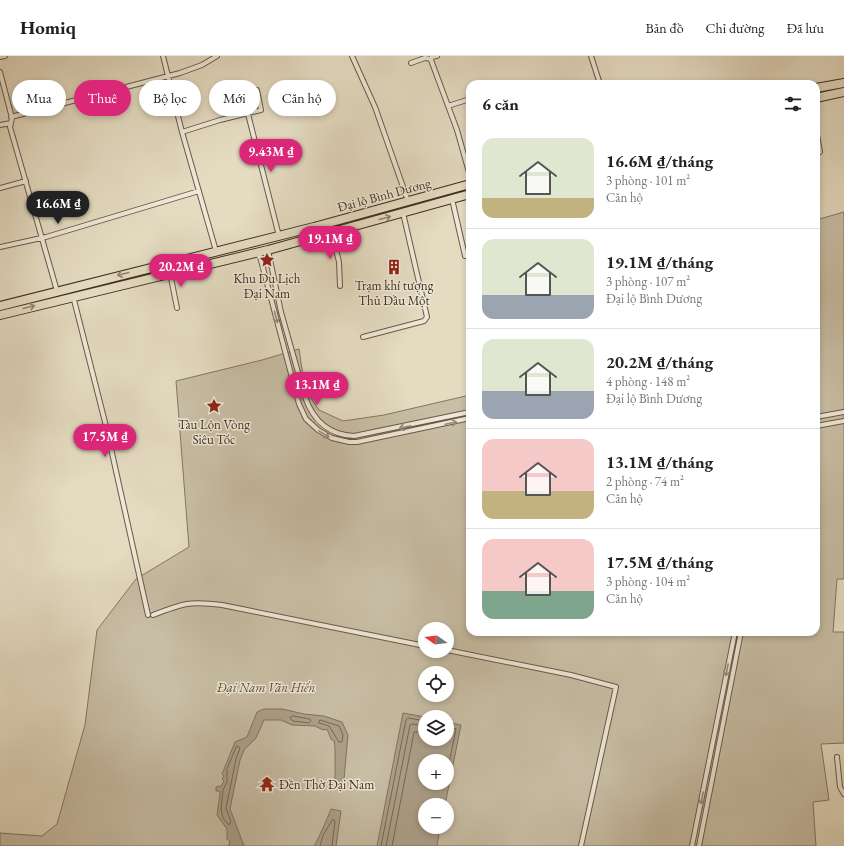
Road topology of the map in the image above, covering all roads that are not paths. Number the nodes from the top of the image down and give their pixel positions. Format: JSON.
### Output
{"nodes":[{"id":1,"x":5,"y":56,"type":"edge"},
{"id":2,"x":163,"y":56,"type":"edge"},
{"id":3,"x":217,"y":56,"type":"edge"},
{"id":4,"x":352,"y":56,"type":"edge"},
{"id":5,"x":437,"y":56,"type":"edge"},
{"id":6,"x":591,"y":56,"type":"edge"},
{"id":7,"x":0,"y":57,"type":"edge"},
{"id":8,"x":431,"y":58,"type":"junction"},
{"id":9,"x":411,"y":63,"type":"dead end"},
{"id":10,"x":0,"y":72,"type":"edge"},
{"id":11,"x":168,"y":76,"type":"junction"},
{"id":12,"x":599,"y":80,"type":"edge"},
{"id":13,"x":844,"y":83,"type":"edge"},
{"id":14,"x":820,"y":88,"type":"edge"},
{"id":15,"x":844,"y":92,"type":"edge"},
{"id":16,"x":826,"y":95,"type":"junction"},
{"id":17,"x":820,"y":97,"type":"edge"},
{"id":18,"x":466,"y":100,"type":"edge"},
{"id":19,"x":448,"y":106,"type":"junction"},
{"id":20,"x":239,"y":116,"type":"edge"},
{"id":21,"x":249,"y":116,"type":"edge"},
{"id":22,"x":11,"y":117,"type":"junction"},
{"id":23,"x":11,"y":123,"type":"junction"},
{"id":24,"x":0,"y":125,"type":"edge"},
{"id":25,"x":182,"y":132,"type":"junction"},
{"id":26,"x":466,"y":162,"type":"edge"},
{"id":27,"x":26,"y":181,"type":"junction"},
{"id":28,"x":466,"y":185,"type":"edge"},
{"id":29,"x":0,"y":188,"type":"edge"},
{"id":30,"x":199,"y":191,"type":"junction"},
{"id":31,"x":466,"y":195,"type":"edge"},
{"id":32,"x":452,"y":199,"type":"junction"},
{"id":33,"x":408,"y":201,"type":"junction"},
{"id":34,"x":403,"y":213,"type":"junction"},
{"id":35,"x":332,"y":232,"type":"junction"},
{"id":36,"x":279,"y":236,"type":"junction"},
{"id":37,"x":42,"y":237,"type":"junction"},
{"id":38,"x":261,"y":241,"type":"junction"},
{"id":39,"x":0,"y":247,"type":"edge"},
{"id":40,"x":216,"y":251,"type":"junction"},
{"id":41,"x":268,"y":255,"type":"junction"},
{"id":42,"x":465,"y":256,"type":"dead end"},
{"id":43,"x":260,"y":257,"type":"junction"},
{"id":44,"x":170,"y":273,"type":"junction"},
{"id":45,"x":340,"y":286,"type":"dead end"},
{"id":46,"x":72,"y":292,"type":"junction"},
{"id":47,"x":58,"y":295,"type":"junction"},
{"id":48,"x":0,"y":306,"type":"edge"},
{"id":49,"x":178,"y":308,"type":"dead end"},
{"id":50,"x":0,"y":315,"type":"edge"},
{"id":51,"x":363,"y":337,"type":"dead end"},
{"id":52,"x":844,"y":412,"type":"edge"},
{"id":53,"x":466,"y":413,"type":"edge"},
{"id":54,"x":820,"y":416,"type":"edge"},
{"id":55,"x":466,"y":419,"type":"edge"},
{"id":56,"x":844,"y":421,"type":"edge"},
{"id":57,"x":820,"y":425,"type":"edge"},
{"id":58,"x":734,"y":636,"type":"edge"},
{"id":59,"x":740,"y":636,"type":"edge"},
{"id":60,"x":418,"y":645,"type":"edge"},
{"id":61,"x":454,"y":651,"type":"edge"},
{"id":62,"x":837,"y":757,"type":"dead end"},
{"id":63,"x":844,"y":794,"type":"edge"},
{"id":64,"x":581,"y":846,"type":"edge"},
{"id":65,"x":692,"y":846,"type":"edge"},
{"id":66,"x":698,"y":846,"type":"edge"}],
"edges":[{"from":1,"to":7,"type":"street"},
{"from":2,"to":11,"type":"street"},
{"from":3,"to":11,"type":"street"},
{"from":4,"to":33,"type":"street"},
{"from":5,"to":8,"type":"street"},
{"from":6,"to":12,"type":"street"},
{"from":8,"to":9,"type":"street"},
{"from":8,"to":19,"type":"street"},
{"from":10,"to":22,"type":"street"},
{"from":11,"to":22,"type":"street"},
{"from":11,"to":25,"type":"street"},
{"from":13,"to":14,"type":"highway"},
{"from":14,"to":16,"type":"highway"},
{"from":15,"to":16,"type":"highway"},
{"from":16,"to":17,"type":"highway"},
{"from":18,"to":19,"type":"street"},
{"from":19,"to":26,"type":"street"},
{"from":20,"to":25,"type":"street"},
{"from":21,"to":36,"type":"street"},
{"from":22,"to":23,"type":"street"},
{"from":23,"to":24,"type":"street"},
{"from":23,"to":27,"type":"street"},
{"from":25,"to":30,"type":"street"},
{"from":27,"to":29,"type":"street"},
{"from":27,"to":37,"type":"street"},
{"from":28,"to":33,"type":"highway","name":"Đại lộ Bình Dương"},
{"from":30,"to":37,"type":"street"},
{"from":30,"to":40,"type":"street"},
{"from":31,"to":32,"type":"highway","name":"Đại lộ Bình Dương"},
{"from":32,"to":34,"type":"highway","name":"Đại lộ Bình Dương"},
{"from":32,"to":42,"type":"street"},
{"from":33,"to":36,"type":"highway","name":"Đại lộ Bình Dương"},
{"from":35,"to":34,"type":"highway","name":"Đại lộ Bình Dương","one_way":true},
{"from":34,"to":51,"type":"street"},
{"from":35,"to":41,"type":"highway","name":"Đại lộ Bình Dương"},
{"from":35,"to":45,"type":"street"},
{"from":36,"to":38,"type":"highway","name":"Đại lộ Bình Dương"},
{"from":37,"to":39,"type":"street"},
{"from":37,"to":47,"type":"street"},
{"from":38,"to":40,"type":"highway","name":"Đại lộ Bình Dương"},
{"from":38,"to":41,"type":"highway"},
{"from":38,"to":43,"type":"highway"},
{"from":40,"to":46,"type":"highway","name":"Đại lộ Bình Dương","one_way":true},
{"from":41,"to":43,"type":"highway","name":"Đại lộ Bình Dương"},
{"from":53,"to":41,"type":"street","one_way":true},
{"from":43,"to":44,"type":"highway","name":"Đại lộ Bình Dương"},
{"from":43,"to":55,"type":"street","one_way":true},
{"from":44,"to":46,"type":"highway","name":"Đại lộ Bình Dương"},
{"from":44,"to":49,"type":"street"},
{"from":46,"to":47,"type":"highway"},
{"from":46,"to":60,"type":"street"},
{"from":47,"to":48,"type":"highway"},
{"from":50,"to":47,"type":"highway","one_way":true},
{"from":52,"to":54,"type":"street"},
{"from":56,"to":57,"type":"street"},
{"from":58,"to":65,"type":"street","one_way":true},
{"from":59,"to":66,"type":"street"},
{"from":61,"to":64,"type":"street"},
{"from":62,"to":63,"type":"street"}]}
